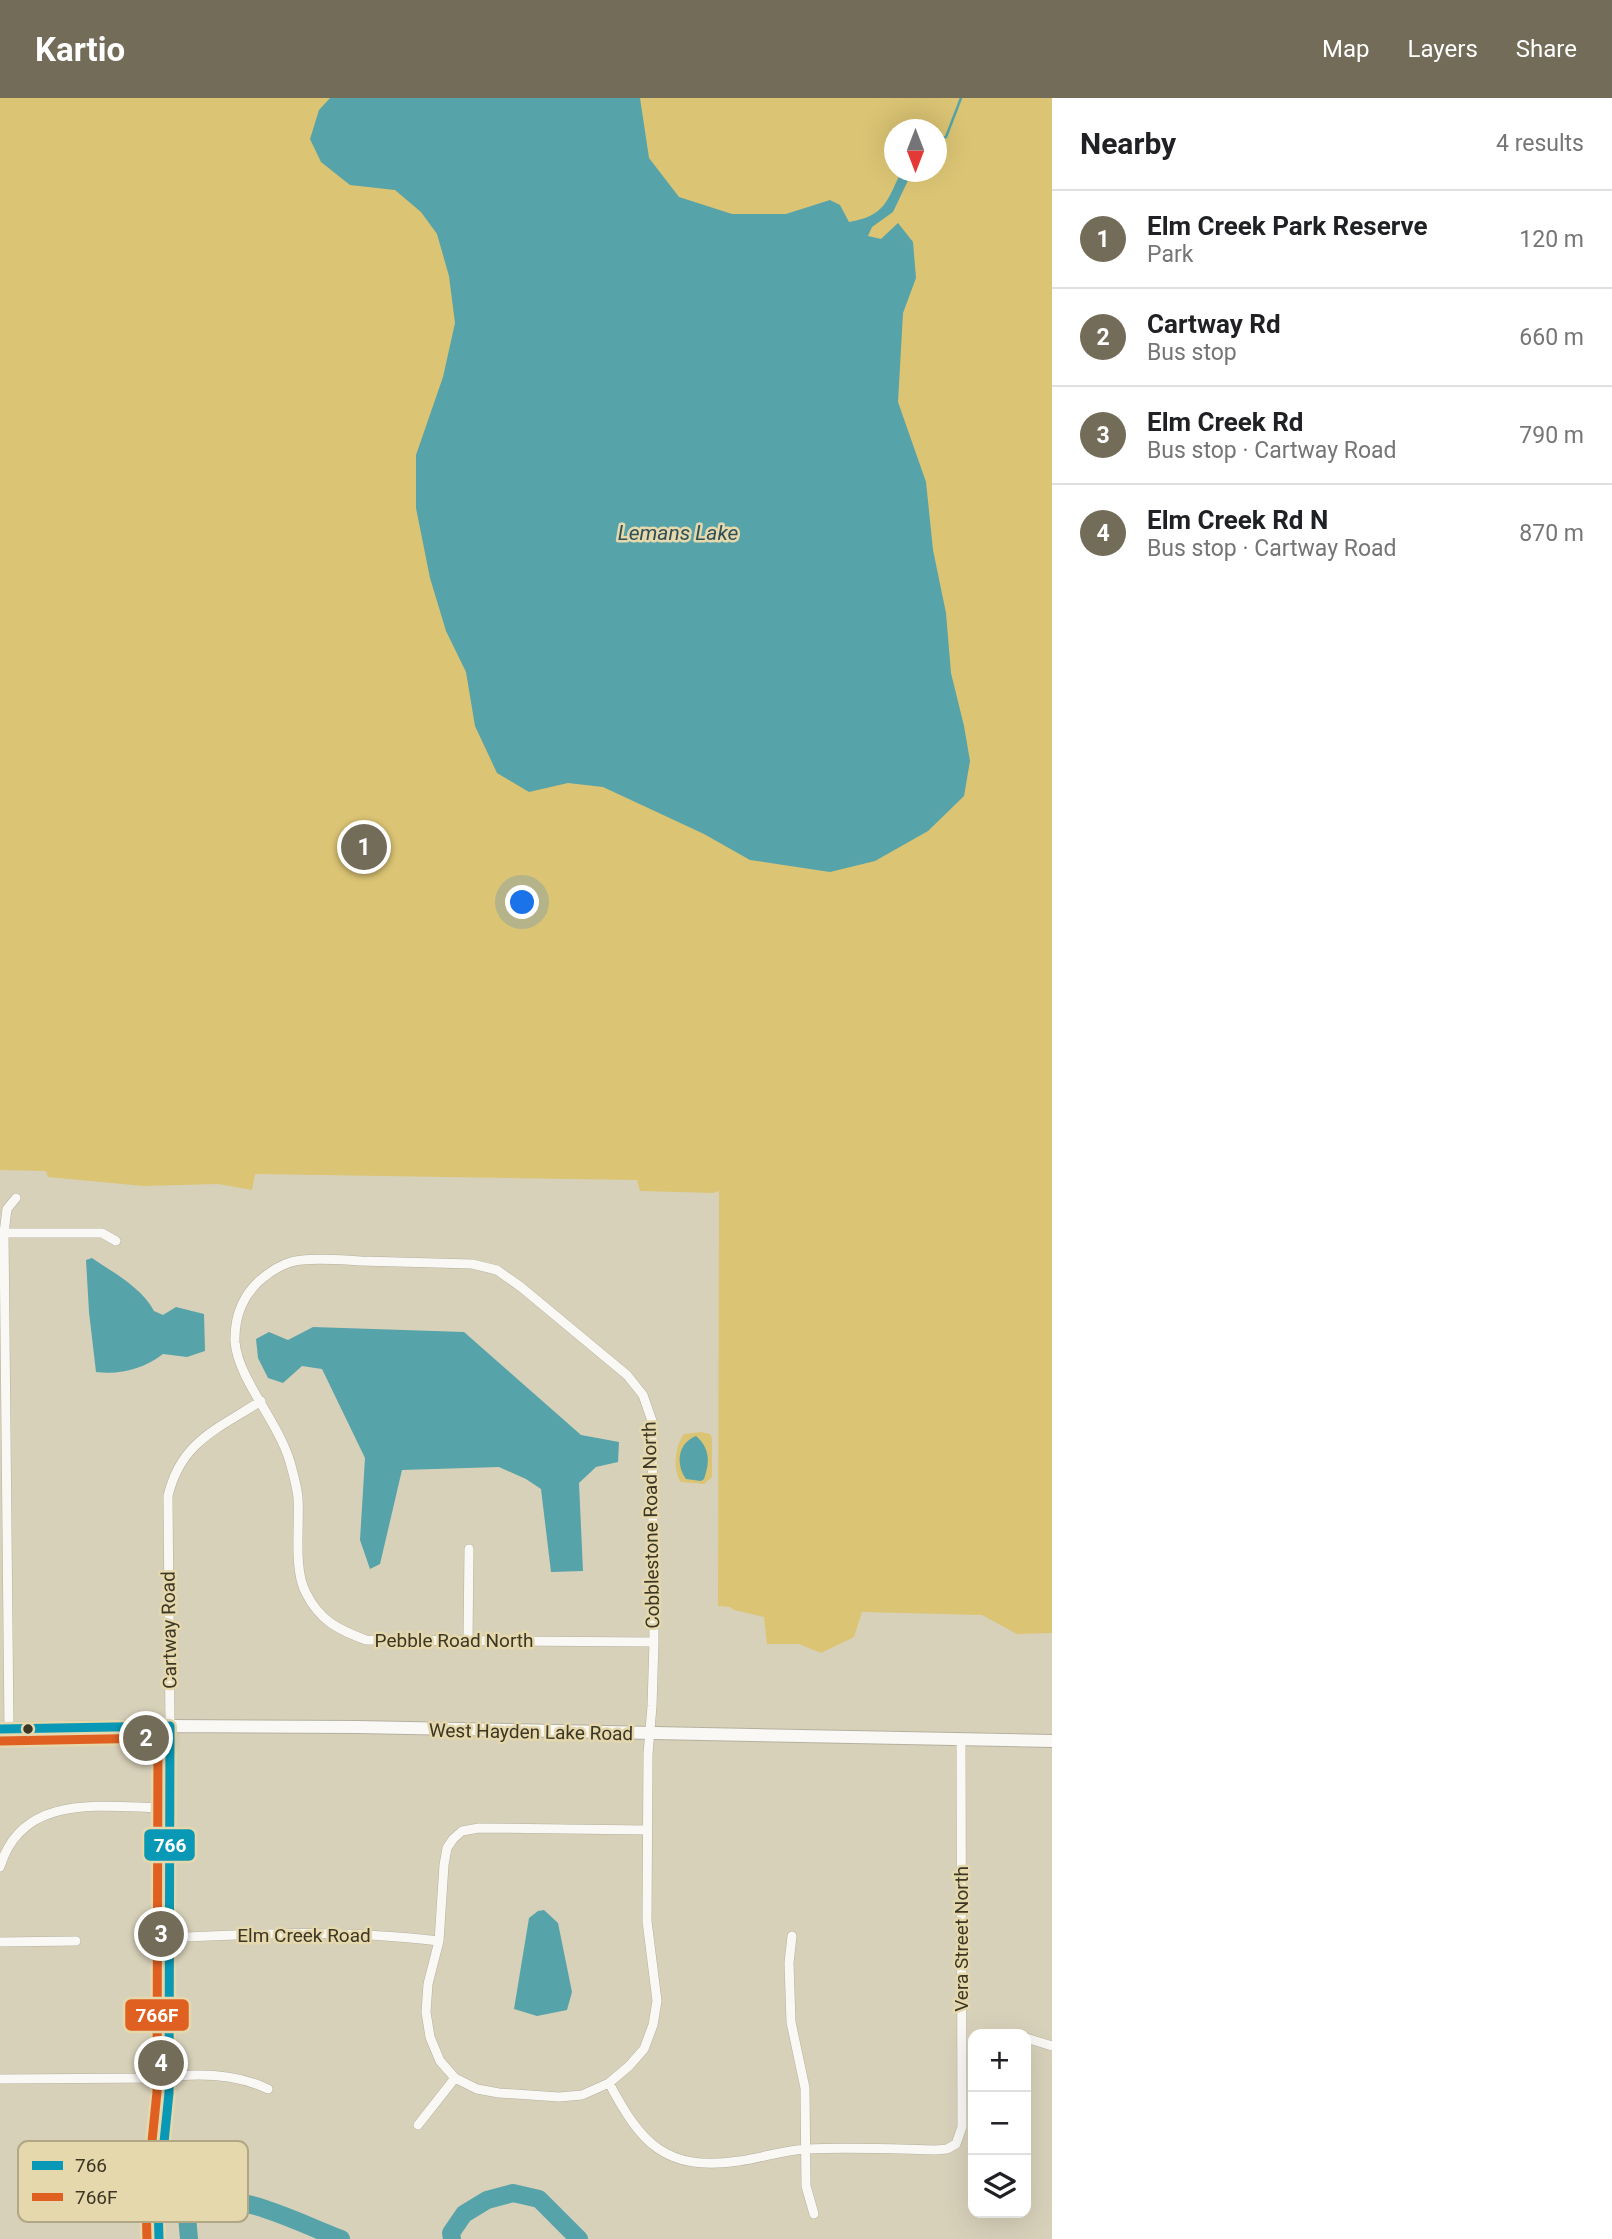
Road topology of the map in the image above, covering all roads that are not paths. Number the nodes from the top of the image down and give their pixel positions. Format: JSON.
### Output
{"nodes":[{"id":1,"x":16,"y":1198,"type":"dead end"},
{"id":2,"x":4,"y":1233,"type":"junction"},
{"id":3,"x":116,"y":1241,"type":"dead end"},
{"id":4,"x":261,"y":1401,"type":"junction"},
{"id":5,"x":3,"y":1450,"type":"edge"},
{"id":6,"x":469,"y":1549,"type":"dead end"},
{"id":7,"x":468,"y":1640,"type":"junction"},
{"id":8,"x":654,"y":1642,"type":"junction"},
{"id":9,"x":170,"y":1726,"type":"junction"},
{"id":10,"x":5,"y":1729,"type":"edge"},
{"id":11,"x":649,"y":1735,"type":"junction"},
{"id":12,"x":961,"y":1739,"type":"junction"},
{"id":13,"x":1052,"y":1741,"type":"edge"},
{"id":14,"x":170,"y":1808,"type":"junction"},
{"id":15,"x":646,"y":1830,"type":"junction"},
{"id":16,"x":0,"y":1867,"type":"edge"},
{"id":17,"x":792,"y":1936,"type":"dead end"},
{"id":18,"x":169,"y":1938,"type":"junction"},
{"id":19,"x":76,"y":1941,"type":"dead end"},
{"id":20,"x":439,"y":1941,"type":"junction"},
{"id":21,"x":0,"y":1942,"type":"edge"},
{"id":22,"x":967,"y":2038,"type":"edge"},
{"id":23,"x":1031,"y":2040,"type":"edge"},
{"id":24,"x":1052,"y":2046,"type":"edge"},
{"id":25,"x":169,"y":2076,"type":"junction"},
{"id":26,"x":455,"y":2078,"type":"junction"},
{"id":27,"x":0,"y":2079,"type":"edge"},
{"id":28,"x":609,"y":2083,"type":"junction"},
{"id":29,"x":268,"y":2088,"type":"dead end"},
{"id":30,"x":418,"y":2125,"type":"dead end"},
{"id":31,"x":165,"y":2141,"type":"edge"},
{"id":32,"x":807,"y":2149,"type":"junction"},
{"id":33,"x":814,"y":2214,"type":"dead end"}],
"edges":[{"from":1,"to":2,"type":"street"},
{"from":2,"to":3,"type":"street"},
{"from":2,"to":5,"type":"street"},
{"from":4,"to":7,"type":"street","name":"Pebble Road North"},
{"from":4,"to":8,"type":"street","name":"Cobblestone Road North"},
{"from":4,"to":9,"type":"street","name":"Cartway Road"},
{"from":5,"to":10,"type":"street"},
{"from":6,"to":7,"type":"street"},
{"from":7,"to":8,"type":"street","name":"Pebble Road North"},
{"from":8,"to":11,"type":"street","name":"Cobblestone Road North"},
{"from":9,"to":10,"type":"main road","name":"West Hayden Lake Road"},
{"from":9,"to":11,"type":"main road","name":"West Hayden Lake Road"},
{"from":9,"to":14,"type":"street","name":"Cartway Road"},
{"from":11,"to":12,"type":"main road","name":"West Hayden Lake Road"},
{"from":11,"to":15,"type":"street","name":"Cobblestone Road North"},
{"from":12,"to":13,"type":"main road","name":"West Hayden Lake Road"},
{"from":12,"to":22,"type":"street","name":"Vera Street North"},
{"from":14,"to":16,"type":"street"},
{"from":14,"to":18,"type":"street","name":"Cartway Road"},
{"from":15,"to":20,"type":"street"},
{"from":15,"to":28,"type":"street","name":"Cobblestone Road North"},
{"from":17,"to":32,"type":"street"},
{"from":18,"to":20,"type":"street","name":"Elm Creek Road"},
{"from":18,"to":25,"type":"street","name":"Cartway Road"},
{"from":19,"to":21,"type":"street"},
{"from":20,"to":26,"type":"street"},
{"from":22,"to":32,"type":"street","name":"Vera Street North"},
{"from":23,"to":24,"type":"street"},
{"from":25,"to":27,"type":"street"},
{"from":25,"to":29,"type":"street"},
{"from":25,"to":31,"type":"street","name":"Cartway Road"},
{"from":26,"to":28,"type":"street"},
{"from":26,"to":30,"type":"street"},
{"from":28,"to":32,"type":"street"},
{"from":32,"to":33,"type":"street"}]}
